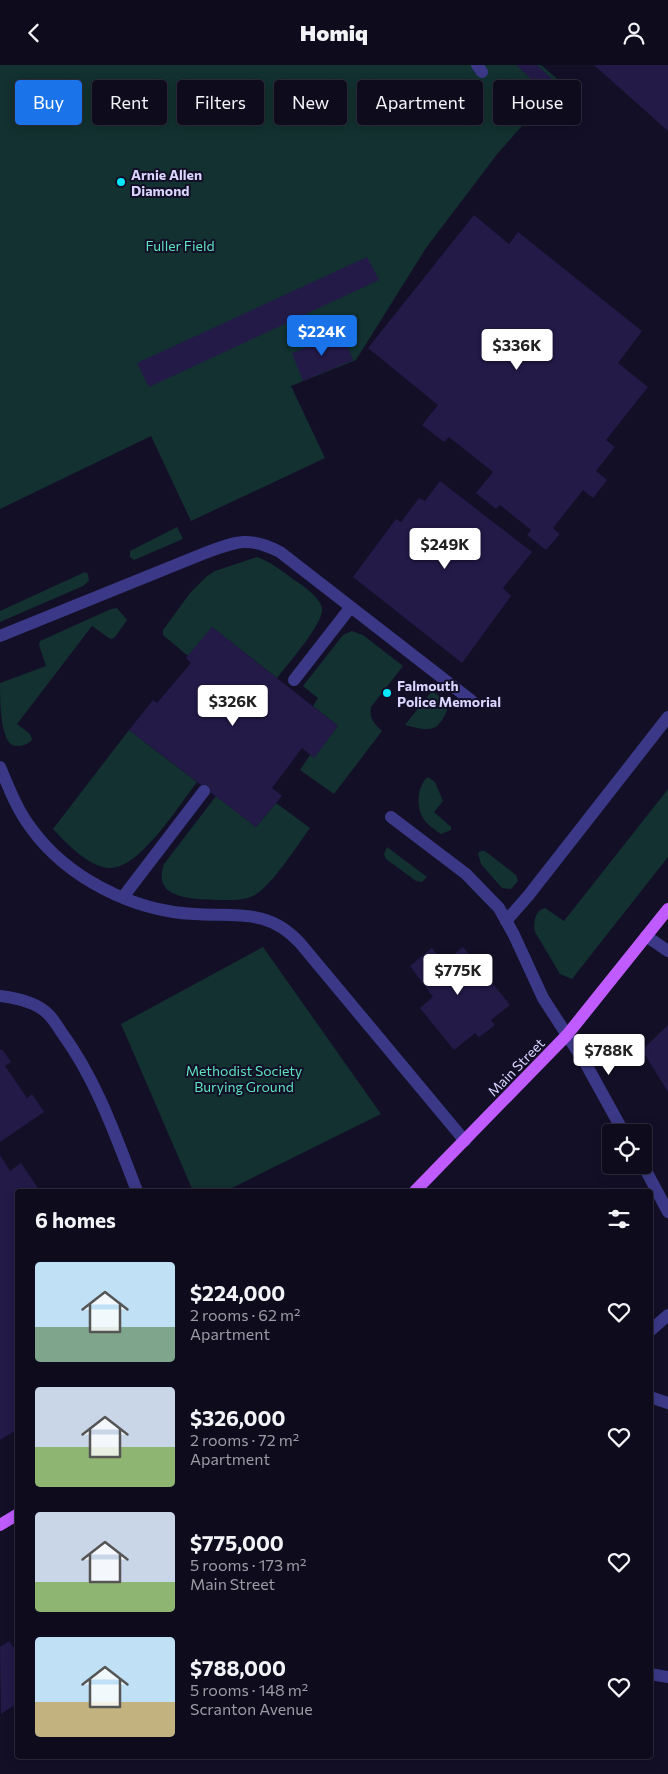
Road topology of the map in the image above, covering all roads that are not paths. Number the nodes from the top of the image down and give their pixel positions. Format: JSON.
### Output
{"nodes":[{"id":1,"x":350,"y":608,"type":"junction"},
{"id":2,"x":0,"y":636,"type":"edge"},
{"id":3,"x":294,"y":680,"type":"dead end"},
{"id":4,"x":472,"y":701,"type":"dead end"},
{"id":5,"x":668,"y":717,"type":"edge"},
{"id":6,"x":0,"y":767,"type":"edge"},
{"id":7,"x":204,"y":791,"type":"dead end"},
{"id":8,"x":391,"y":817,"type":"dead end"},
{"id":9,"x":123,"y":897,"type":"junction"},
{"id":10,"x":668,"y":909,"type":"edge"},
{"id":11,"x":506,"y":921,"type":"junction"},
{"id":12,"x":646,"y":936,"type":"junction"},
{"id":13,"x":668,"y":951,"type":"edge"},
{"id":14,"x":0,"y":996,"type":"edge"},
{"id":15,"x":567,"y":1035,"type":"junction"},
{"id":16,"x":619,"y":1124,"type":"edge"},
{"id":17,"x":465,"y":1141,"type":"junction"},
{"id":18,"x":648,"y":1174,"type":"edge"},
{"id":19,"x":137,"y":1189,"type":"edge"},
{"id":20,"x":418,"y":1189,"type":"edge"},
{"id":21,"x":668,"y":1212,"type":"edge"},
{"id":22,"x":668,"y":1315,"type":"edge"},
{"id":23,"x":653,"y":1328,"type":"edge"},
{"id":24,"x":653,"y":1398,"type":"edge"},
{"id":25,"x":668,"y":1403,"type":"edge"},
{"id":26,"x":15,"y":1516,"type":"edge"},
{"id":27,"x":0,"y":1525,"type":"edge"},
{"id":28,"x":653,"y":1674,"type":"edge"},
{"id":29,"x":668,"y":1677,"type":"edge"}],
"edges":[{"from":1,"to":2,"type":"street"},
{"from":1,"to":3,"type":"street"},
{"from":1,"to":4,"type":"street"},
{"from":5,"to":11,"type":"street"},
{"from":6,"to":9,"type":"street"},
{"from":7,"to":9,"type":"street"},
{"from":8,"to":11,"type":"street"},
{"from":9,"to":17,"type":"street"},
{"from":10,"to":12,"type":"main road","name":"Main Street"},
{"from":11,"to":15,"type":"street"},
{"from":12,"to":13,"type":"street"},
{"from":12,"to":15,"type":"main road","name":"Main Street"},
{"from":14,"to":19,"type":"street"},
{"from":15,"to":16,"type":"street"},
{"from":15,"to":17,"type":"main road","name":"Main Street"},
{"from":17,"to":20,"type":"main road","name":"Main Street"},
{"from":18,"to":21,"type":"street"},
{"from":22,"to":23,"type":"street"},
{"from":24,"to":25,"type":"street"},
{"from":26,"to":27,"type":"main road"},
{"from":28,"to":29,"type":"street"}]}
